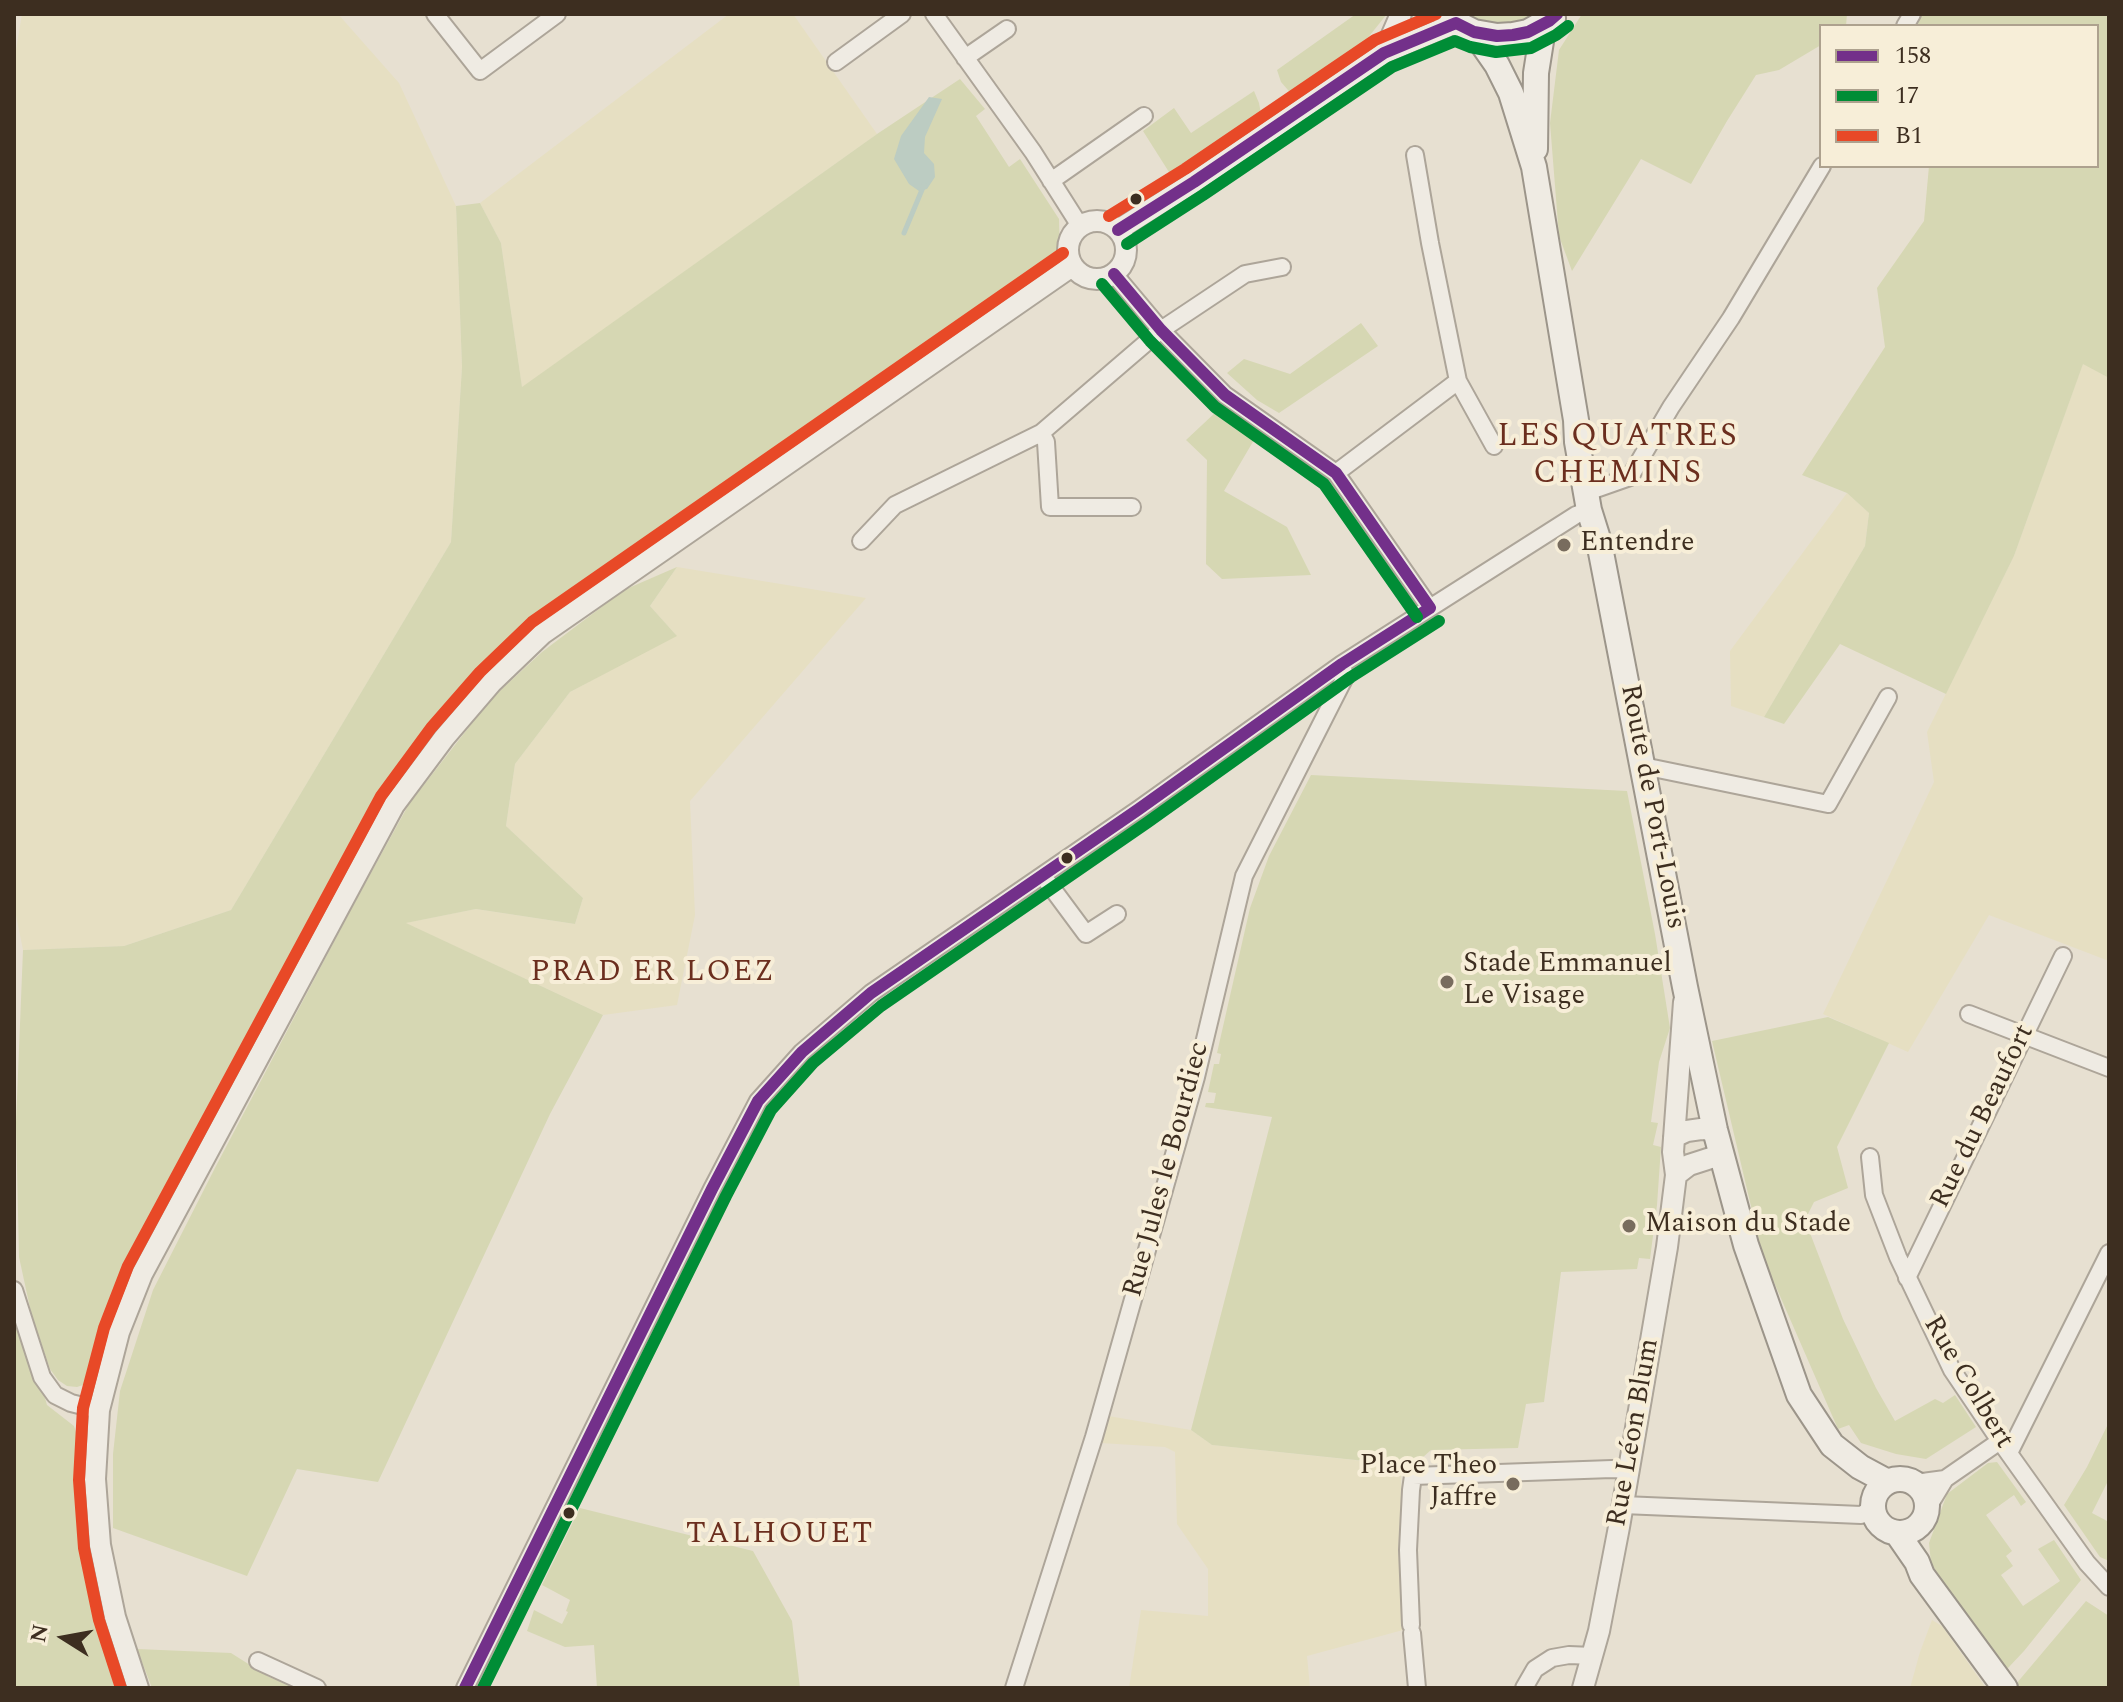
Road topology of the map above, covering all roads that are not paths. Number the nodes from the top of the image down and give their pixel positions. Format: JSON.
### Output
{"nodes":[{"id":1,"x":435,"y":14,"type":"edge"},
{"id":2,"x":557,"y":14,"type":"edge"},
{"id":3,"x":902,"y":14,"type":"edge"},
{"id":4,"x":934,"y":14,"type":"edge"},
{"id":5,"x":1401,"y":14,"type":"edge"},
{"id":6,"x":1553,"y":17,"type":"edge"},
{"id":7,"x":1458,"y":23,"type":"edge"},
{"id":8,"x":1007,"y":29,"type":"dead end"},
{"id":9,"x":1384,"y":53,"type":"junction"},
{"id":10,"x":965,"y":58,"type":"junction"},
{"id":11,"x":836,"y":62,"type":"dead end"},
{"id":12,"x":1144,"y":116,"type":"dead end"},
{"id":13,"x":1415,"y":155,"type":"dead end"},
{"id":14,"x":1534,"y":167,"type":"junction"},
{"id":15,"x":1821,"y":168,"type":"edge"},
{"id":16,"x":1051,"y":181,"type":"junction"},
{"id":17,"x":1080,"y":226,"type":"junction"},
{"id":18,"x":1118,"y":230,"type":"junction"},
{"id":19,"x":1072,"y":266,"type":"junction"},
{"id":20,"x":1282,"y":267,"type":"dead end"},
{"id":21,"x":1114,"y":274,"type":"junction"},
{"id":22,"x":1161,"y":330,"type":"junction"},
{"id":23,"x":1458,"y":381,"type":"junction"},
{"id":24,"x":1041,"y":433,"type":"junction"},
{"id":25,"x":1494,"y":446,"type":"dead end"},
{"id":26,"x":1336,"y":473,"type":"junction"},
{"id":27,"x":1591,"y":500,"type":"junction"},
{"id":28,"x":1132,"y":507,"type":"dead end"},
{"id":29,"x":861,"y":541,"type":"dead end"},
{"id":30,"x":1430,"y":608,"type":"junction"},
{"id":31,"x":1342,"y":664,"type":"junction"},
{"id":32,"x":1888,"y":697,"type":"dead end"},
{"id":33,"x":1643,"y":766,"type":"junction"},
{"id":34,"x":1043,"y":876,"type":"junction"},
{"id":35,"x":1117,"y":914,"type":"dead end"},
{"id":36,"x":2063,"y":956,"type":"dead end"},
{"id":37,"x":1685,"y":987,"type":"junction"},
{"id":38,"x":1969,"y":1014,"type":"dead end"},
{"id":39,"x":2024,"y":1034,"type":"junction"},
{"id":40,"x":2109,"y":1068,"type":"edge"},
{"id":41,"x":1715,"y":1130,"type":"junction"},
{"id":42,"x":1674,"y":1137,"type":"junction"},
{"id":43,"x":1720,"y":1155,"type":"junction"},
{"id":44,"x":1870,"y":1157,"type":"dead end"},
{"id":45,"x":1676,"y":1175,"type":"junction"},
{"id":46,"x":2109,"y":1253,"type":"edge"},
{"id":47,"x":1907,"y":1278,"type":"junction"},
{"id":48,"x":14,"y":1290,"type":"edge"},
{"id":49,"x":99,"y":1410,"type":"junction"},
{"id":50,"x":2004,"y":1447,"type":"junction"},
{"id":51,"x":1629,"y":1470,"type":"junction"},
{"id":52,"x":1945,"y":1479,"type":"junction"},
{"id":53,"x":1915,"y":1483,"type":"junction"},
{"id":54,"x":1877,"y":1497,"type":"junction"},
{"id":55,"x":1623,"y":1505,"type":"junction"},
{"id":56,"x":1914,"y":1523,"type":"junction"},
{"id":57,"x":2109,"y":1587,"type":"edge"},
{"id":58,"x":1593,"y":1656,"type":"junction"},
{"id":59,"x":258,"y":1661,"type":"dead end"},
{"id":60,"x":138,"y":1688,"type":"edge"},
{"id":61,"x":317,"y":1688,"type":"edge"},
{"id":62,"x":465,"y":1688,"type":"edge"},
{"id":63,"x":1014,"y":1688,"type":"edge"},
{"id":64,"x":1417,"y":1688,"type":"edge"},
{"id":65,"x":1524,"y":1688,"type":"edge"},
{"id":66,"x":1583,"y":1688,"type":"edge"},
{"id":67,"x":2005,"y":1688,"type":"edge"}],
"edges":[{"from":1,"to":2,"type":"street"},
{"from":3,"to":11,"type":"street"},
{"from":4,"to":10,"type":"street"},
{"from":5,"to":9,"type":"street"},
{"from":6,"to":7,"type":"main road"},
{"from":6,"to":14,"type":"main road","name":"Route de Port-Louis"},
{"from":7,"to":9,"type":"street"},
{"from":7,"to":14,"type":"main road","name":"Route de Port-Louis"},
{"from":8,"to":10,"type":"street"},
{"from":9,"to":18,"type":"street"},
{"from":10,"to":16,"type":"street"},
{"from":12,"to":16,"type":"street"},
{"from":13,"to":23,"type":"street"},
{"from":14,"to":27,"type":"main road","name":"Route de Port-Louis"},
{"from":15,"to":27,"type":"street"},
{"from":16,"to":17,"type":"street"},
{"from":17,"to":18,"type":"street"},
{"from":17,"to":19,"type":"street"},
{"from":18,"to":21,"type":"street"},
{"from":19,"to":21,"type":"street"},
{"from":19,"to":49,"type":"street"},
{"from":20,"to":22,"type":"street"},
{"from":21,"to":22,"type":"street"},
{"from":22,"to":24,"type":"street"},
{"from":22,"to":26,"type":"street"},
{"from":23,"to":25,"type":"street"},
{"from":23,"to":26,"type":"street"},
{"from":24,"to":28,"type":"street"},
{"from":24,"to":29,"type":"street"},
{"from":26,"to":30,"type":"street"},
{"from":27,"to":30,"type":"street"},
{"from":27,"to":33,"type":"main road","name":"Route de Port-Louis"},
{"from":30,"to":31,"type":"street"},
{"from":31,"to":34,"type":"street"},
{"from":31,"to":63,"type":"street","name":"Rue Jules le Bourdiec"},
{"from":32,"to":33,"type":"street"},
{"from":33,"to":37,"type":"main road","name":"Route de Port-Louis"},
{"from":34,"to":35,"type":"street"},
{"from":34,"to":62,"type":"street"},
{"from":36,"to":39,"type":"street","name":"Rue du Beaufort"},
{"from":37,"to":41,"type":"main road","name":"Route de Port-Louis"},
{"from":37,"to":42,"type":"street","name":"Rue Léon Blum"},
{"from":38,"to":39,"type":"street"},
{"from":39,"to":40,"type":"street"},
{"from":39,"to":47,"type":"street","name":"Rue du Beaufort"},
{"from":41,"to":42,"type":"street"},
{"from":41,"to":43,"type":"main road","name":"Route de Port-Louis"},
{"from":42,"to":45,"type":"street","name":"Rue Léon Blum"},
{"from":43,"to":45,"type":"street"},
{"from":43,"to":54,"type":"main road","name":"Route de Port-Louis"},
{"from":44,"to":47,"type":"street","name":"Rue Colbert"},
{"from":45,"to":51,"type":"street","name":"Rue Léon Blum"},
{"from":46,"to":50,"type":"street"},
{"from":47,"to":50,"type":"street","name":"Rue Colbert"},
{"from":48,"to":49,"type":"street"},
{"from":49,"to":60,"type":"street"},
{"from":50,"to":52,"type":"street"},
{"from":50,"to":57,"type":"street","name":"Rue Colbert"},
{"from":51,"to":55,"type":"street","name":"Rue Léon Blum"},
{"from":51,"to":64,"type":"street"},
{"from":52,"to":53,"type":"street"},
{"from":52,"to":56,"type":"street"},
{"from":53,"to":54,"type":"main road"},
{"from":53,"to":56,"type":"main road"},
{"from":54,"to":55,"type":"street"},
{"from":54,"to":56,"type":"main road"},
{"from":55,"to":58,"type":"street","name":"Rue Léon Blum"},
{"from":56,"to":67,"type":"main road"},
{"from":58,"to":65,"type":"street"},
{"from":58,"to":66,"type":"street","name":"Rue Léon Blum"},
{"from":59,"to":61,"type":"street"}]}
